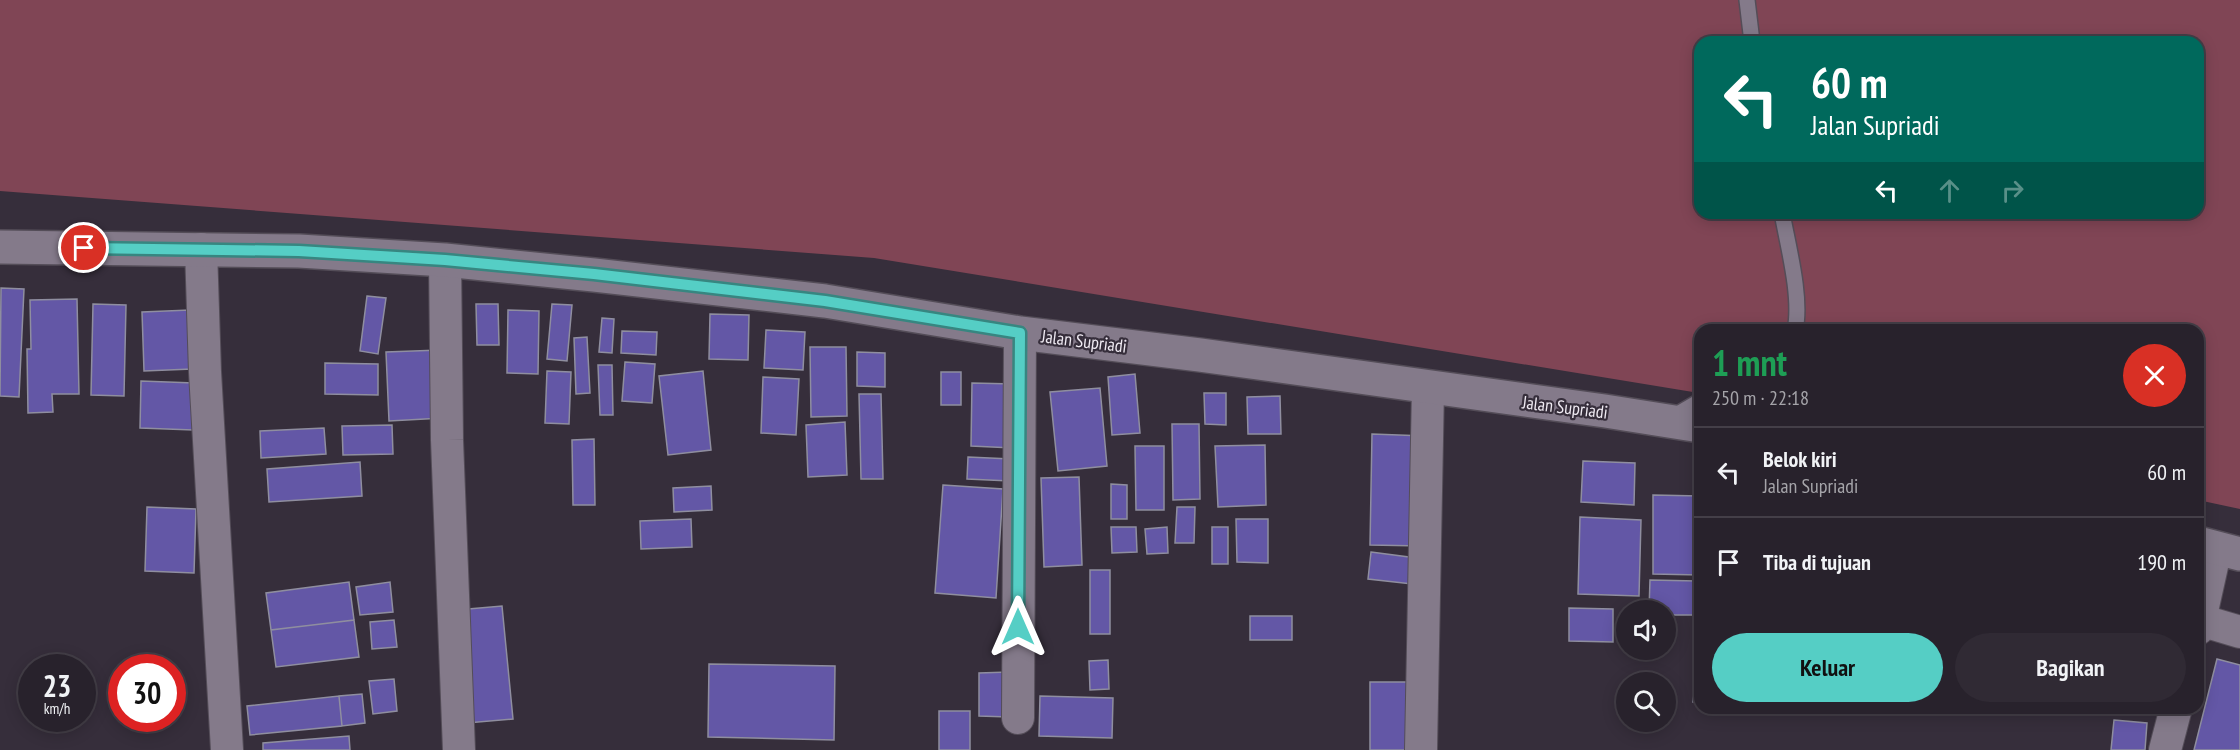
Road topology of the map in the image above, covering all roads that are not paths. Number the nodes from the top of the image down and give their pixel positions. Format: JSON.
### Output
{"nodes":[{"id":1,"x":1747,"y":0,"type":"edge"},
{"id":2,"x":1751,"y":36,"type":"edge"},
{"id":3,"x":1783,"y":219,"type":"edge"},
{"id":4,"x":0,"y":247,"type":"edge"},
{"id":5,"x":201,"y":249,"type":"junction"},
{"id":6,"x":445,"y":260,"type":"junction"},
{"id":7,"x":1796,"y":324,"type":"edge"},
{"id":8,"x":1020,"y":333,"type":"junction"},
{"id":9,"x":1428,"y":388,"type":"junction"},
{"id":10,"x":1694,"y":404,"type":"edge"},
{"id":11,"x":1665,"y":421,"type":"junction"},
{"id":12,"x":1694,"y":425,"type":"edge"},
{"id":13,"x":2218,"y":548,"type":"edge"},
{"id":14,"x":2204,"y":605,"type":"edge"},
{"id":15,"x":2204,"y":626,"type":"edge"},
{"id":16,"x":2240,"y":632,"type":"edge"},
{"id":17,"x":2174,"y":714,"type":"edge"},
{"id":18,"x":1018,"y":718,"type":"dead end"},
{"id":19,"x":227,"y":750,"type":"edge"},
{"id":20,"x":459,"y":750,"type":"edge"},
{"id":21,"x":1421,"y":750,"type":"edge"},
{"id":22,"x":2165,"y":750,"type":"edge"}],
"edges":[{"from":1,"to":2,"type":"lane"},
{"from":3,"to":7,"type":"lane"},
{"from":4,"to":5,"type":"main road","name":"Jalan Supriadi"},
{"from":5,"to":6,"type":"main road","name":"Jalan Supriadi"},
{"from":5,"to":19,"type":"street"},
{"from":6,"to":8,"type":"main road","name":"Jalan Supriadi"},
{"from":6,"to":20,"type":"street"},
{"from":8,"to":9,"type":"main road","name":"Jalan Supriadi"},
{"from":8,"to":18,"type":"street"},
{"from":9,"to":11,"type":"main road","name":"Jalan Supriadi"},
{"from":9,"to":21,"type":"street"},
{"from":10,"to":11,"type":"lane"},
{"from":11,"to":12,"type":"main road","name":"Jalan Supriadi"},
{"from":13,"to":14,"type":"street"},
{"from":15,"to":16,"type":"street"},
{"from":17,"to":22,"type":"street"}]}
